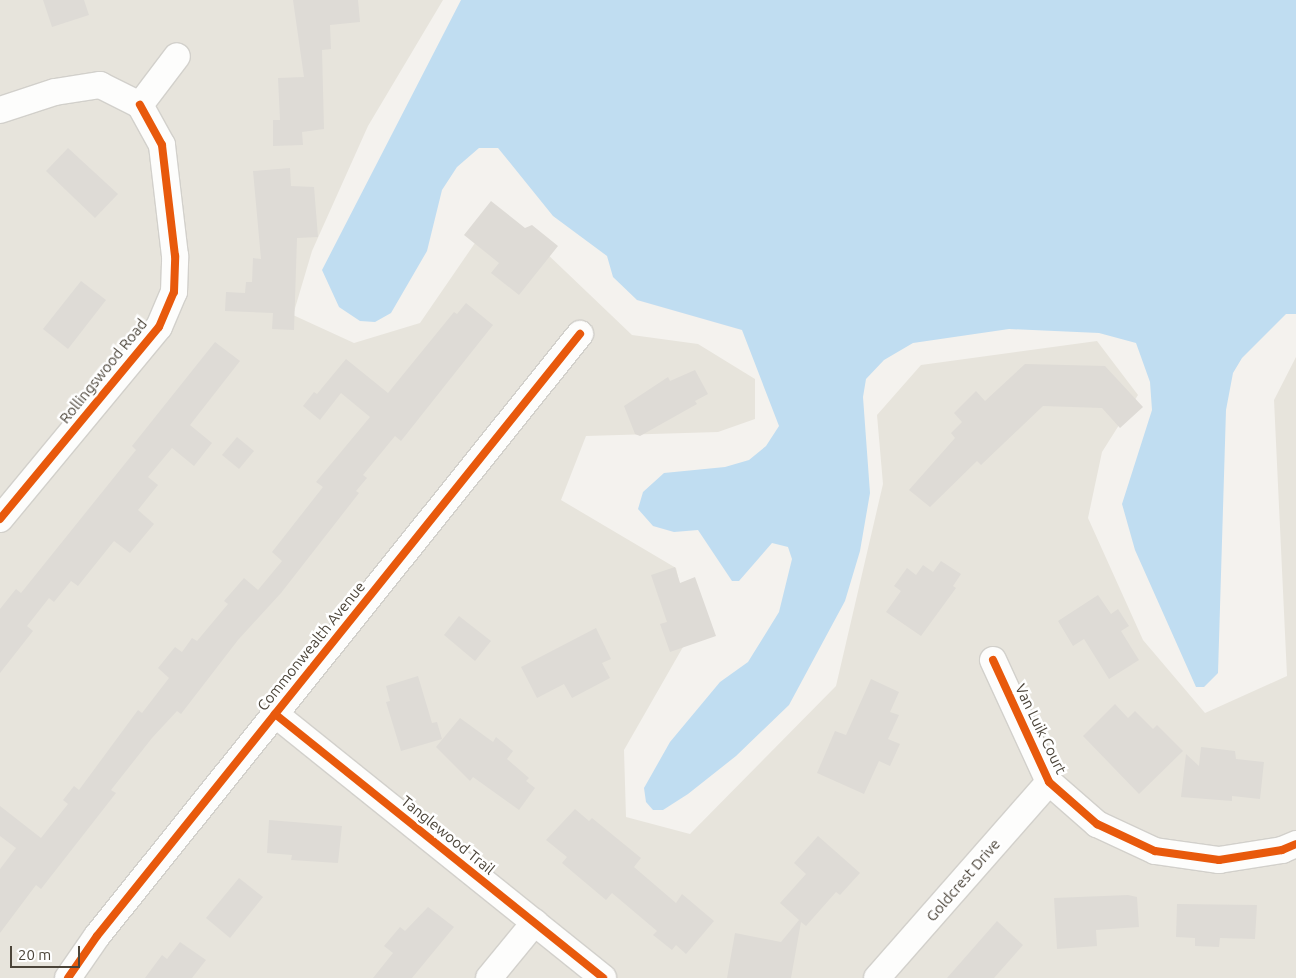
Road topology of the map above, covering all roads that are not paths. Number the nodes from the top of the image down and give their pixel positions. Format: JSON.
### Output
{"nodes":[{"id":1,"x":177,"y":56,"type":"dead end"},
{"id":2,"x":140,"y":105,"type":"junction"},
{"id":3,"x":0,"y":110,"type":"edge"},
{"id":4,"x":580,"y":334,"type":"dead end"},
{"id":5,"x":8,"y":491,"type":"edge"},
{"id":6,"x":0,"y":519,"type":"edge"},
{"id":7,"x":993,"y":660,"type":"dead end"},
{"id":8,"x":274,"y":714,"type":"junction"},
{"id":9,"x":1049,"y":782,"type":"junction"},
{"id":10,"x":1296,"y":844,"type":"edge"},
{"id":11,"x":535,"y":922,"type":"junction"},
{"id":12,"x":68,"y":978,"type":"edge"},
{"id":13,"x":489,"y":978,"type":"edge"},
{"id":14,"x":603,"y":978,"type":"edge"},
{"id":15,"x":877,"y":978,"type":"edge"}],
"edges":[{"from":1,"to":2,"type":"street"},
{"from":2,"to":3,"type":"street"},
{"from":2,"to":5,"type":"street","name":"Rollingswood Road"},
{"from":4,"to":8,"type":"street","name":"Commonwealth Avenue"},
{"from":5,"to":6,"type":"street","name":"Rollingswood Road"},
{"from":7,"to":9,"type":"street","name":"Van Luik Court"},
{"from":8,"to":11,"type":"street","name":"Tanglewood Trail"},
{"from":8,"to":12,"type":"street","name":"Commonwealth Avenue"},
{"from":9,"to":10,"type":"street","name":"Van Luik Court"},
{"from":9,"to":15,"type":"street","name":"Goldcrest Drive"},
{"from":11,"to":13,"type":"street"},
{"from":11,"to":14,"type":"street","name":"Tanglewood Trail"}]}
